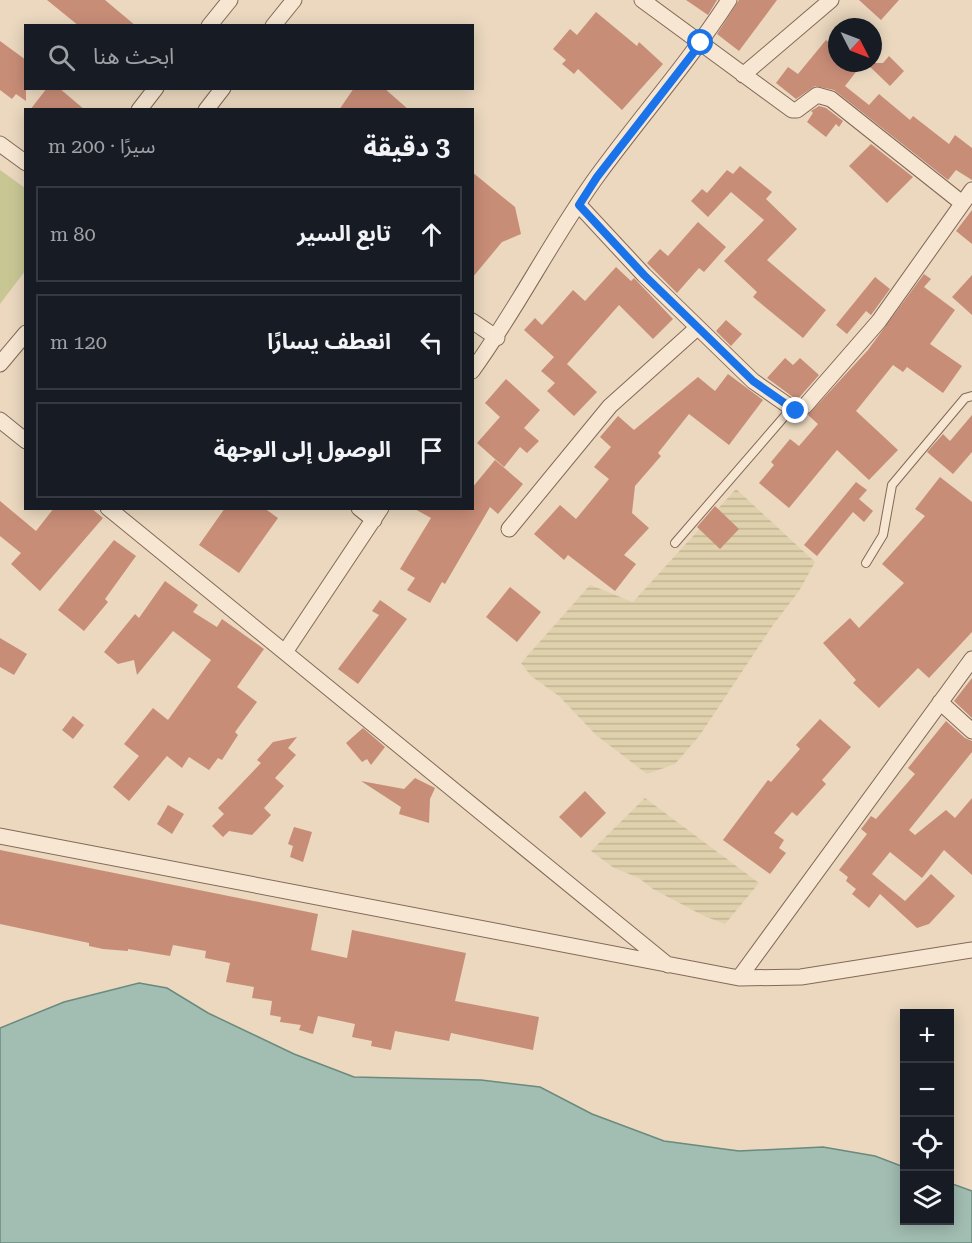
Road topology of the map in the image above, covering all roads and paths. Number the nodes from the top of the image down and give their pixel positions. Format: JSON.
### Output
{"nodes":[{"id":1,"x":230,"y":0,"type":"edge"},
{"id":2,"x":294,"y":0,"type":"edge"},
{"id":3,"x":642,"y":0,"type":"edge"},
{"id":4,"x":729,"y":0,"type":"edge"},
{"id":5,"x":831,"y":0,"type":"edge"},
{"id":6,"x":211,"y":24,"type":"edge"},
{"id":7,"x":275,"y":24,"type":"edge"},
{"id":8,"x":701,"y":43,"type":"junction"},
{"id":9,"x":743,"y":75,"type":"junction"},
{"id":10,"x":154,"y":90,"type":"edge"},
{"id":11,"x":221,"y":90,"type":"edge"},
{"id":12,"x":141,"y":108,"type":"edge"},
{"id":13,"x":208,"y":108,"type":"edge"},
{"id":14,"x":0,"y":144,"type":"edge"},
{"id":15,"x":24,"y":162,"type":"edge"},
{"id":16,"x":972,"y":190,"type":"edge"},
{"id":17,"x":962,"y":203,"type":"junction"},
{"id":18,"x":579,"y":205,"type":"junction"},
{"id":19,"x":474,"y":322,"type":"edge"},
{"id":20,"x":698,"y":328,"type":"junction"},
{"id":21,"x":24,"y":335,"type":"edge"},
{"id":22,"x":496,"y":338,"type":"junction"},
{"id":23,"x":0,"y":364,"type":"edge"},
{"id":24,"x":474,"y":368,"type":"edge"},
{"id":25,"x":972,"y":396,"type":"edge"},
{"id":26,"x":790,"y":410,"type":"junction"},
{"id":27,"x":0,"y":420,"type":"edge"},
{"id":28,"x":24,"y":439,"type":"edge"},
{"id":29,"x":110,"y":510,"type":"edge"},
{"id":30,"x":377,"y":514,"type":"edge"},
{"id":31,"x":509,"y":529,"type":"dead end"},
{"id":32,"x":675,"y":543,"type":"dead end"},
{"id":33,"x":866,"y":563,"type":"dead end"},
{"id":34,"x":285,"y":652,"type":"junction"},
{"id":35,"x":972,"y":659,"type":"edge"},
{"id":36,"x":940,"y":702,"type":"junction"},
{"id":37,"x":972,"y":731,"type":"edge"},
{"id":38,"x":0,"y":836,"type":"edge"},
{"id":39,"x":972,"y":950,"type":"edge"},
{"id":40,"x":670,"y":967,"type":"junction"},
{"id":41,"x":739,"y":978,"type":"junction"}],
"edges":[{"from":1,"to":6,"type":"street"},
{"from":2,"to":7,"type":"street"},
{"from":3,"to":8,"type":"street"},
{"from":4,"to":8,"type":"street"},
{"from":5,"to":9,"type":"street"},
{"from":8,"to":9,"type":"street"},
{"from":8,"to":18,"type":"street"},
{"from":9,"to":17,"type":"street"},
{"from":10,"to":12,"type":"street"},
{"from":11,"to":13,"type":"street"},
{"from":14,"to":15,"type":"street"},
{"from":16,"to":17,"type":"street"},
{"from":17,"to":26,"type":"street"},
{"from":18,"to":20,"type":"street"},
{"from":18,"to":22,"type":"street"},
{"from":19,"to":22,"type":"street"},
{"from":20,"to":26,"type":"street"},
{"from":20,"to":31,"type":"street"},
{"from":21,"to":23,"type":"street"},
{"from":22,"to":24,"type":"street"},
{"from":25,"to":33,"type":"lane"},
{"from":26,"to":32,"type":"lane"},
{"from":27,"to":28,"type":"street"},
{"from":29,"to":34,"type":"street"},
{"from":30,"to":34,"type":"street"},
{"from":34,"to":40,"type":"street"},
{"from":35,"to":36,"type":"street"},
{"from":36,"to":37,"type":"street"},
{"from":36,"to":41,"type":"street"},
{"from":38,"to":40,"type":"street"},
{"from":39,"to":41,"type":"street"},
{"from":40,"to":41,"type":"street"}]}
